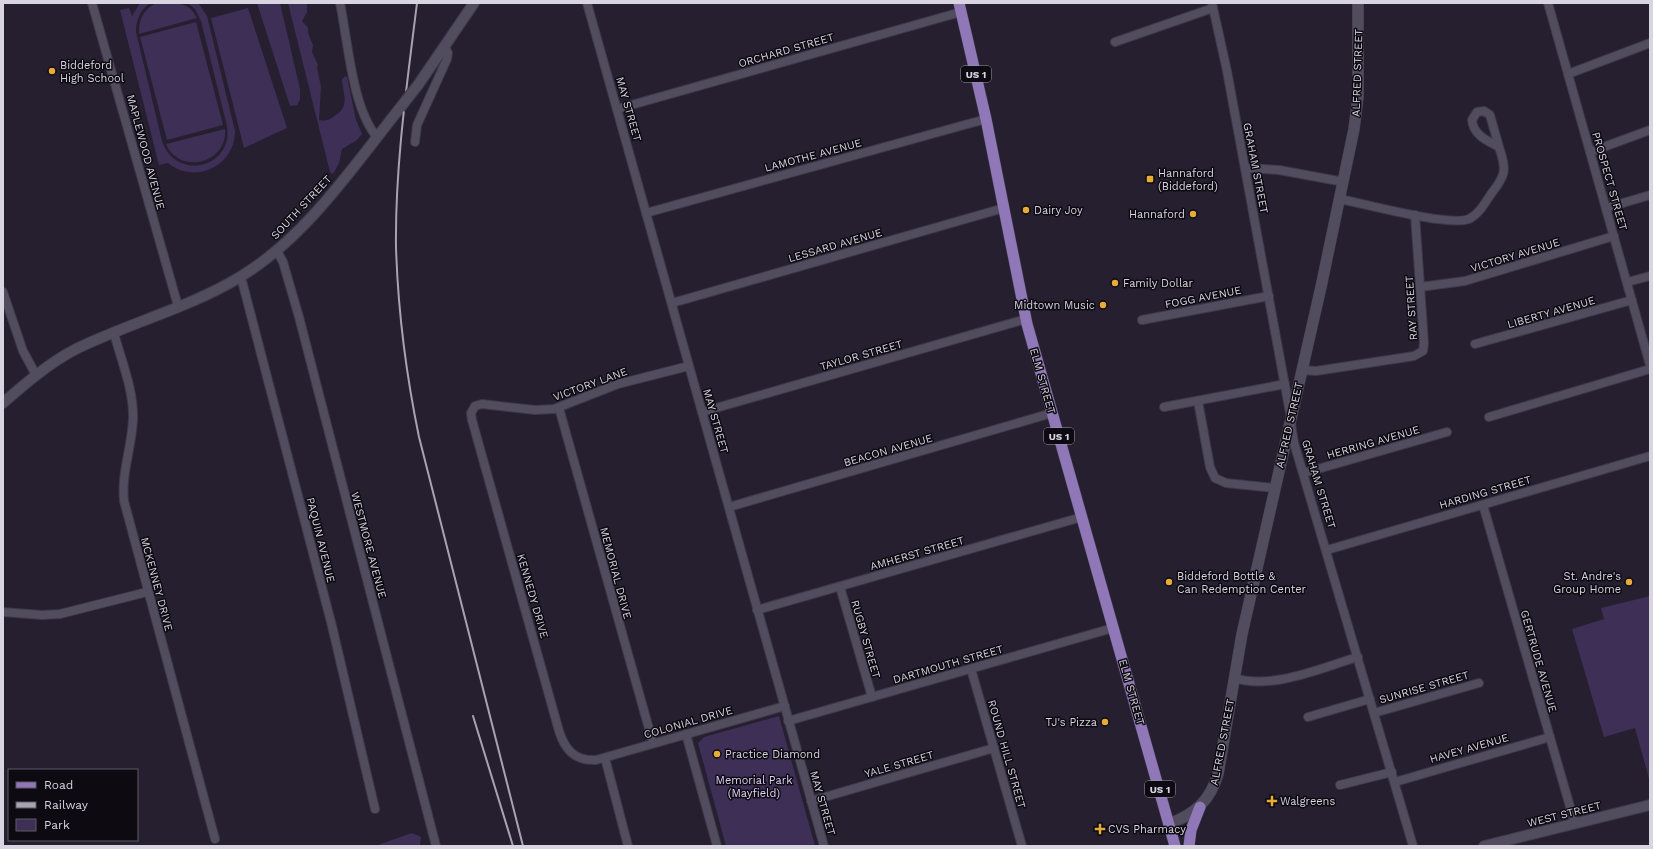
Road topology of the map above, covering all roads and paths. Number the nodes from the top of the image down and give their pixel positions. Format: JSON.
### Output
{"nodes":[{"id":1,"x":92,"y":3,"type":"edge"},
{"id":2,"x":340,"y":3,"type":"edge"},
{"id":3,"x":474,"y":3,"type":"edge"},
{"id":4,"x":587,"y":3,"type":"edge"},
{"id":5,"x":1358,"y":3,"type":"edge"},
{"id":6,"x":1548,"y":3,"type":"edge"},
{"id":7,"x":1212,"y":6,"type":"edge"},
{"id":8,"x":960,"y":8,"type":"edge"},
{"id":9,"x":1115,"y":42,"type":"dead end"},
{"id":10,"x":1650,"y":43,"type":"edge"},
{"id":11,"x":445,"y":47,"type":"junction"},
{"id":12,"x":1568,"y":74,"type":"junction"},
{"id":13,"x":617,"y":109,"type":"junction"},
{"id":14,"x":986,"y":119,"type":"junction"},
{"id":15,"x":1650,"y":130,"type":"edge"},
{"id":16,"x":377,"y":137,"type":"junction"},
{"id":17,"x":415,"y":142,"type":"dead end"},
{"id":18,"x":1499,"y":147,"type":"dead end"},
{"id":19,"x":1590,"y":152,"type":"junction"},
{"id":20,"x":1245,"y":168,"type":"junction"},
{"id":21,"x":1344,"y":182,"type":"junction"},
{"id":22,"x":1650,"y":195,"type":"edge"},
{"id":23,"x":1340,"y":199,"type":"junction"},
{"id":24,"x":1004,"y":208,"type":"junction"},
{"id":25,"x":1606,"y":208,"type":"junction"},
{"id":26,"x":646,"y":212,"type":"junction"},
{"id":27,"x":1415,"y":215,"type":"junction"},
{"id":28,"x":1614,"y":236,"type":"junction"},
{"id":29,"x":277,"y":251,"type":"junction"},
{"id":30,"x":1650,"y":276,"type":"edge"},
{"id":31,"x":241,"y":277,"type":"junction"},
{"id":32,"x":1627,"y":282,"type":"junction"},
{"id":33,"x":1420,"y":287,"type":"junction"},
{"id":34,"x":3,"y":292,"type":"edge"},
{"id":35,"x":1268,"y":296,"type":"junction"},
{"id":36,"x":1632,"y":300,"type":"junction"},
{"id":37,"x":672,"y":303,"type":"junction"},
{"id":38,"x":178,"y":306,"type":"junction"},
{"id":39,"x":1026,"y":319,"type":"junction"},
{"id":40,"x":1142,"y":320,"type":"dead end"},
{"id":41,"x":114,"y":333,"type":"junction"},
{"id":42,"x":1475,"y":344,"type":"dead end"},
{"id":43,"x":1649,"y":359,"type":"edge"},
{"id":44,"x":689,"y":366,"type":"junction"},
{"id":45,"x":1650,"y":369,"type":"edge"},
{"id":46,"x":1302,"y":370,"type":"junction"},
{"id":47,"x":36,"y":375,"type":"junction"},
{"id":48,"x":1285,"y":384,"type":"junction"},
{"id":49,"x":1198,"y":401,"type":"junction"},
{"id":50,"x":3,"y":403,"type":"edge"},
{"id":51,"x":1164,"y":407,"type":"dead end"},
{"id":52,"x":473,"y":408,"type":"joint"},
{"id":53,"x":559,"y":408,"type":"junction"},
{"id":54,"x":702,"y":412,"type":"junction"},
{"id":55,"x":1052,"y":414,"type":"junction"},
{"id":56,"x":1489,"y":417,"type":"dead end"},
{"id":57,"x":1291,"y":419,"type":"junction"},
{"id":58,"x":1447,"y":432,"type":"dead end"},
{"id":59,"x":1650,"y":456,"type":"edge"},
{"id":60,"x":1304,"y":473,"type":"junction"},
{"id":61,"x":1274,"y":488,"type":"junction"},
{"id":62,"x":1483,"y":505,"type":"junction"},
{"id":63,"x":729,"y":508,"type":"junction"},
{"id":64,"x":1082,"y":517,"type":"junction"},
{"id":65,"x":1327,"y":550,"type":"junction"},
{"id":66,"x":840,"y":587,"type":"junction"},
{"id":67,"x":147,"y":592,"type":"junction"},
{"id":68,"x":757,"y":610,"type":"junction"},
{"id":69,"x":3,"y":612,"type":"edge"},
{"id":70,"x":1113,"y":628,"type":"junction"},
{"id":71,"x":1358,"y":657,"type":"junction"},
{"id":72,"x":971,"y":669,"type":"junction"},
{"id":73,"x":1234,"y":678,"type":"junction"},
{"id":74,"x":1479,"y":683,"type":"dead end"},
{"id":75,"x":872,"y":697,"type":"junction"},
{"id":76,"x":1370,"y":699,"type":"junction"},
{"id":77,"x":785,"y":706,"type":"junction"},
{"id":78,"x":1374,"y":712,"type":"junction"},
{"id":79,"x":1308,"y":717,"type":"dead end"},
{"id":80,"x":788,"y":721,"type":"junction"},
{"id":81,"x":686,"y":734,"type":"junction"},
{"id":82,"x":1550,"y":737,"type":"junction"},
{"id":83,"x":653,"y":743,"type":"junction"},
{"id":84,"x":994,"y":748,"type":"junction"},
{"id":85,"x":606,"y":762,"type":"junction"},
{"id":86,"x":1392,"y":772,"type":"junction"},
{"id":87,"x":1394,"y":782,"type":"junction"},
{"id":88,"x":1340,"y":785,"type":"dead end"},
{"id":89,"x":811,"y":801,"type":"junction"},
{"id":90,"x":1650,"y":806,"type":"edge"},
{"id":91,"x":1200,"y":807,"type":"junction"},
{"id":92,"x":375,"y":809,"type":"dead end"},
{"id":93,"x":1169,"y":824,"type":"junction"},
{"id":94,"x":1575,"y":824,"type":"junction"},
{"id":95,"x":215,"y":839,"type":"dead end"},
{"id":96,"x":1518,"y":842,"type":"edge"},
{"id":97,"x":436,"y":846,"type":"edge"},
{"id":98,"x":628,"y":846,"type":"edge"},
{"id":99,"x":717,"y":846,"type":"edge"},
{"id":100,"x":824,"y":846,"type":"edge"},
{"id":101,"x":1022,"y":846,"type":"edge"},
{"id":102,"x":1175,"y":846,"type":"edge"},
{"id":103,"x":1189,"y":846,"type":"edge"},
{"id":104,"x":1414,"y":846,"type":"edge"},
{"id":105,"x":1484,"y":846,"type":"edge"}],
"edges":[{"from":1,"to":38,"type":"street","name":"MAPLEWOOD AVENUE"},
{"from":2,"to":16,"type":"street"},
{"from":3,"to":11,"type":"street","name":"SOUTH STREET"},
{"from":4,"to":13,"type":"street","name":"MAY STREET"},
{"from":5,"to":21,"type":"main road","name":"ALFRED STREET"},
{"from":6,"to":12,"type":"street","name":"PROSPECT STREET"},
{"from":7,"to":9,"type":"street"},
{"from":7,"to":20,"type":"street","name":"GRAHAM STREET"},
{"from":8,"to":13,"type":"street","name":"ORCHARD STREET"},
{"from":8,"to":14,"type":"main road","name":"ELM STREET","number":"US 1"},
{"from":10,"to":12,"type":"street"},
{"from":11,"to":16,"type":"street","name":"SOUTH STREET","bridge":true},
{"from":11,"to":17,"type":"street"},
{"from":12,"to":19,"type":"street","name":"PROSPECT STREET"},
{"from":13,"to":26,"type":"street","name":"MAY STREET"},
{"from":14,"to":24,"type":"main road","name":"ELM STREET","number":"US 1"},
{"from":14,"to":26,"type":"street","name":"LAMOTHE AVENUE"},
{"from":15,"to":19,"type":"street"},
{"from":16,"to":29,"type":"street","name":"SOUTH STREET"},
{"from":18,"to":27,"type":"street"},
{"from":19,"to":25,"type":"street","name":"PROSPECT STREET"},
{"from":20,"to":21,"type":"street"},
{"from":20,"to":35,"type":"street","name":"GRAHAM STREET"},
{"from":21,"to":23,"type":"main road","name":"ALFRED STREET"},
{"from":22,"to":25,"type":"street"},
{"from":23,"to":27,"type":"street"},
{"from":23,"to":46,"type":"main road","name":"ALFRED STREET"},
{"from":24,"to":37,"type":"street","name":"LESSARD AVENUE"},
{"from":24,"to":39,"type":"main road","name":"ELM STREET","number":"US 1"},
{"from":25,"to":28,"type":"street","name":"PROSPECT STREET"},
{"from":26,"to":37,"type":"street","name":"MAY STREET"},
{"from":27,"to":33,"type":"street","name":"RAY STREET"},
{"from":28,"to":32,"type":"street","name":"PROSPECT STREET"},
{"from":28,"to":33,"type":"street","name":"VICTORY AVENUE"},
{"from":29,"to":31,"type":"street","name":"SOUTH STREET"},
{"from":29,"to":97,"type":"street","name":"WESTMORE AVENUE"},
{"from":30,"to":32,"type":"street"},
{"from":31,"to":38,"type":"street","name":"SOUTH STREET"},
{"from":31,"to":92,"type":"street","name":"PAQUIN AVENUE"},
{"from":32,"to":36,"type":"street","name":"PROSPECT STREET"},
{"from":33,"to":46,"type":"street","name":"RAY STREET"},
{"from":34,"to":47,"type":"street"},
{"from":35,"to":40,"type":"street","name":"FOGG AVENUE"},
{"from":35,"to":48,"type":"street","name":"GRAHAM STREET"},
{"from":36,"to":42,"type":"street","name":"LIBERTY AVENUE"},
{"from":36,"to":43,"type":"street","name":"PROSPECT STREET"},
{"from":37,"to":44,"type":"street","name":"MAY STREET"},
{"from":38,"to":41,"type":"street","name":"SOUTH STREET"},
{"from":39,"to":54,"type":"street","name":"TAYLOR STREET"},
{"from":39,"to":55,"type":"main road","name":"ELM STREET","number":"US 1"},
{"from":41,"to":47,"type":"street","name":"SOUTH STREET"},
{"from":41,"to":67,"type":"street","name":"MCKENNEY DRIVE"},
{"from":44,"to":53,"type":"street","name":"VICTORY LANE"},
{"from":44,"to":54,"type":"street","name":"MAY STREET"},
{"from":45,"to":56,"type":"street"},
{"from":46,"to":57,"type":"main road","name":"ALFRED STREET"},
{"from":47,"to":50,"type":"street","name":"SOUTH STREET"},
{"from":48,"to":49,"type":"street"},
{"from":48,"to":57,"type":"street","name":"GRAHAM STREET"},
{"from":49,"to":51,"type":"street"},
{"from":49,"to":61,"type":"street"},
{"from":52,"to":53,"type":"street","name":"VICTORY LANE"},
{"from":52,"to":85,"type":"street","name":"KENNEDY DRIVE"},
{"from":53,"to":83,"type":"street","name":"MEMORIAL DRIVE"},
{"from":54,"to":63,"type":"street","name":"MAY STREET"},
{"from":55,"to":63,"type":"street","name":"BEACON AVENUE"},
{"from":55,"to":64,"type":"main road","name":"ELM STREET","number":"US 1"},
{"from":57,"to":60,"type":"street","name":"GRAHAM STREET"},
{"from":57,"to":61,"type":"main road","name":"ALFRED STREET"},
{"from":58,"to":60,"type":"street","name":"HERRING AVENUE"},
{"from":59,"to":62,"type":"street","name":"HARDING STREET"},
{"from":60,"to":65,"type":"street","name":"GRAHAM STREET"},
{"from":61,"to":73,"type":"main road","name":"ALFRED STREET"},
{"from":62,"to":65,"type":"street","name":"HARDING STREET"},
{"from":62,"to":82,"type":"street","name":"GERTRUDE AVENUE"},
{"from":63,"to":68,"type":"street","name":"MAY STREET"},
{"from":64,"to":66,"type":"street","name":"AMHERST STREET"},
{"from":64,"to":70,"type":"main road","name":"ELM STREET","number":"US 1"},
{"from":65,"to":71,"type":"street","name":"GRAHAM STREET"},
{"from":66,"to":68,"type":"street","name":"AMHERST STREET"},
{"from":66,"to":75,"type":"street","name":"RUGBY STREET"},
{"from":67,"to":69,"type":"street"},
{"from":67,"to":95,"type":"street","name":"MCKENNEY DRIVE"},
{"from":68,"to":77,"type":"street","name":"MAY STREET"},
{"from":70,"to":72,"type":"street","name":"DARTMOUTH STREET"},
{"from":70,"to":93,"type":"main road","name":"ELM STREET","number":"US 1"},
{"from":71,"to":73,"type":"street"},
{"from":71,"to":76,"type":"street","name":"GRAHAM STREET"},
{"from":72,"to":75,"type":"street","name":"DARTMOUTH STREET"},
{"from":72,"to":84,"type":"street","name":"ROUND HILL STREET"},
{"from":73,"to":91,"type":"main road","name":"ALFRED STREET"},
{"from":74,"to":78,"type":"street","name":"SUNRISE STREET"},
{"from":75,"to":80,"type":"street","name":"DARTMOUTH STREET"},
{"from":76,"to":78,"type":"street","name":"GRAHAM STREET"},
{"from":76,"to":79,"type":"street"},
{"from":77,"to":80,"type":"street","name":"MAY STREET"},
{"from":77,"to":81,"type":"street","name":"COLONIAL DRIVE"},
{"from":78,"to":86,"type":"street","name":"GRAHAM STREET"},
{"from":80,"to":89,"type":"street","name":"MAY STREET"},
{"from":81,"to":83,"type":"street","name":"COLONIAL DRIVE"},
{"from":81,"to":99,"type":"street"},
{"from":82,"to":87,"type":"street","name":"HAVEY AVENUE"},
{"from":82,"to":94,"type":"street","name":"GERTRUDE AVENUE"},
{"from":83,"to":85,"type":"street","name":"COLONIAL DRIVE"},
{"from":84,"to":89,"type":"street","name":"YALE STREET"},
{"from":84,"to":101,"type":"street","name":"ROUND HILL STREET"},
{"from":85,"to":98,"type":"street"},
{"from":86,"to":87,"type":"street","name":"GRAHAM STREET"},
{"from":86,"to":88,"type":"street"},
{"from":87,"to":104,"type":"street","name":"GRAHAM STREET"},
{"from":89,"to":100,"type":"street","name":"MAY STREET"},
{"from":90,"to":94,"type":"street","name":"WEST STREET"},
{"from":91,"to":93,"type":"main road","name":"ALFRED STREET"},
{"from":91,"to":103,"type":"main road"},
{"from":93,"to":102,"type":"main road","name":"ELM STREET","number":"US 1"},
{"from":94,"to":96,"type":"street","name":"WEST STREET"},
{"from":96,"to":105,"type":"street","name":"WEST STREET"}]}
